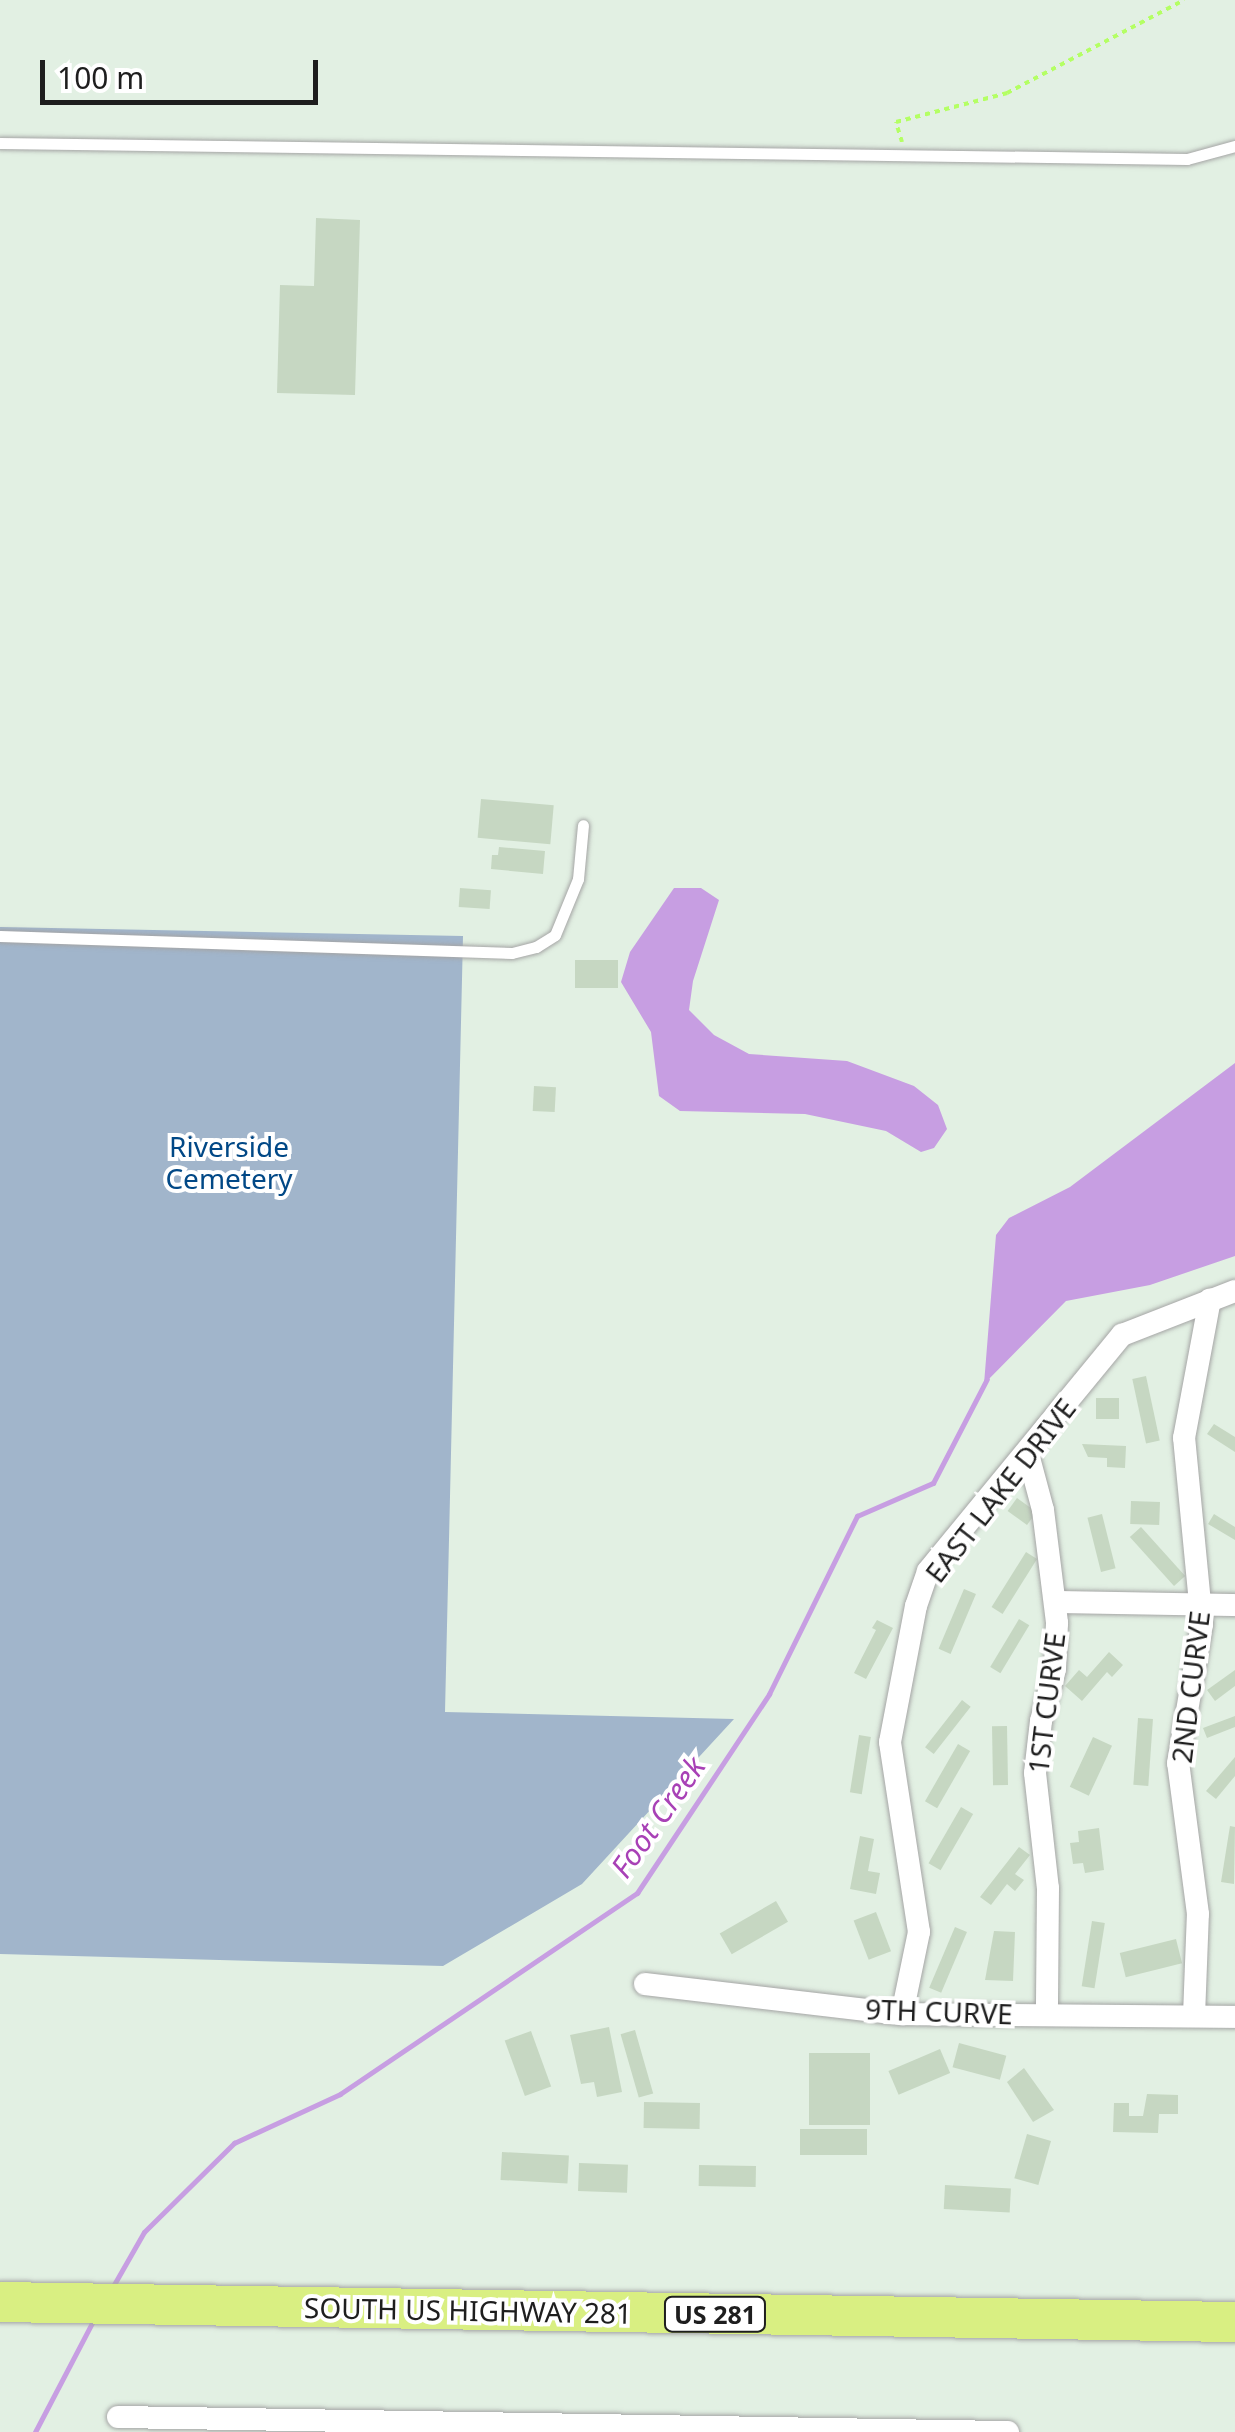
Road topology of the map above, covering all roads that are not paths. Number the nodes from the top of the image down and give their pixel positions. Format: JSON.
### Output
{"nodes":[{"id":1,"x":0,"y":143,"type":"edge"},
{"id":2,"x":1235,"y":146,"type":"edge"},
{"id":3,"x":584,"y":825,"type":"dead end"},
{"id":4,"x":0,"y":936,"type":"edge"},
{"id":5,"x":1235,"y":1291,"type":"edge"},
{"id":6,"x":1210,"y":1299,"type":"junction"},
{"id":7,"x":1028,"y":1454,"type":"junction"},
{"id":8,"x":1055,"y":1602,"type":"junction"},
{"id":9,"x":1201,"y":1604,"type":"junction"},
{"id":10,"x":1235,"y":1605,"type":"edge"},
{"id":11,"x":644,"y":1984,"type":"dead end"},
{"id":12,"x":1048,"y":2013,"type":"junction"},
{"id":13,"x":902,"y":2014,"type":"junction"},
{"id":14,"x":1194,"y":2016,"type":"junction"},
{"id":15,"x":1235,"y":2017,"type":"edge"},
{"id":16,"x":18,"y":2303,"type":"edge"},
{"id":17,"x":1235,"y":2322,"type":"edge"},
{"id":18,"x":118,"y":2417,"type":"dead end"},
{"id":19,"x":1008,"y":2432,"type":"edge"}],
"edges":[{"from":1,"to":2,"type":"lane"},
{"from":3,"to":4,"type":"lane"},
{"from":5,"to":6,"type":"street","name":"EAST LAKE DRIVE"},
{"from":6,"to":7,"type":"street","name":"EAST LAKE DRIVE"},
{"from":6,"to":9,"type":"street","name":"2ND CURVE"},
{"from":7,"to":8,"type":"street","name":"1ST CURVE"},
{"from":7,"to":13,"type":"street","name":"EAST LAKE DRIVE"},
{"from":8,"to":9,"type":"street"},
{"from":8,"to":12,"type":"street","name":"1ST CURVE"},
{"from":9,"to":10,"type":"street"},
{"from":9,"to":14,"type":"street","name":"2ND CURVE"},
{"from":11,"to":13,"type":"street","name":"9TH CURVE"},
{"from":12,"to":13,"type":"street","name":"9TH CURVE"},
{"from":12,"to":14,"type":"street","name":"9TH CURVE"},
{"from":14,"to":15,"type":"street","name":"9TH CURVE"},
{"from":16,"to":17,"type":"highway","name":"SOUTH US HIGHWAY 281","number":"US 281"},
{"from":18,"to":19,"type":"street"}]}
